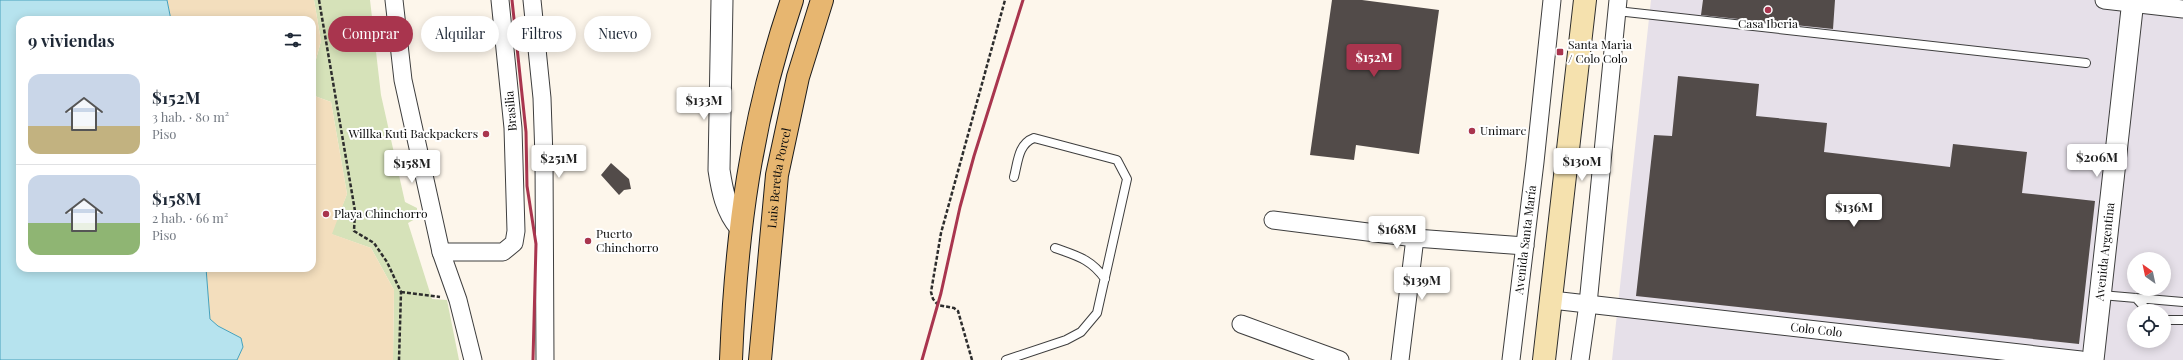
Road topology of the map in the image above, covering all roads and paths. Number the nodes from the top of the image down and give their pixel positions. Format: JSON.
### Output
{"nodes":[{"id":1,"x":319,"y":0,"type":"edge"},
{"id":2,"x":394,"y":0,"type":"edge"},
{"id":3,"x":500,"y":0,"type":"edge"},
{"id":4,"x":532,"y":0,"type":"edge"},
{"id":5,"x":722,"y":0,"type":"edge"},
{"id":6,"x":792,"y":0,"type":"edge"},
{"id":7,"x":822,"y":0,"type":"edge"},
{"id":8,"x":1005,"y":0,"type":"edge"},
{"id":9,"x":1552,"y":0,"type":"edge"},
{"id":10,"x":1585,"y":0,"type":"edge"},
{"id":11,"x":2104,"y":0,"type":"edge"},
{"id":12,"x":2133,"y":2,"type":"edge"},
{"id":13,"x":1618,"y":5,"type":"edge"},
{"id":14,"x":2183,"y":9,"type":"edge"},
{"id":15,"x":2086,"y":63,"type":"dead end"},
{"id":16,"x":1014,"y":177,"type":"dead end"},
{"id":17,"x":1273,"y":220,"type":"dead end"},
{"id":18,"x":740,"y":227,"type":"junction"},
{"id":19,"x":1415,"y":238,"type":"junction"},
{"id":20,"x":1525,"y":246,"type":"junction"},
{"id":21,"x":1055,"y":248,"type":"dead end"},
{"id":22,"x":441,"y":252,"type":"junction"},
{"id":23,"x":1104,"y":279,"type":"junction"},
{"id":24,"x":401,"y":292,"type":"junction"},
{"id":25,"x":2100,"y":295,"type":"junction"},
{"id":26,"x":2136,"y":298,"type":"junction"},
{"id":27,"x":458,"y":300,"type":"junction"},
{"id":28,"x":1552,"y":300,"type":"junction"},
{"id":29,"x":2183,"y":302,"type":"edge"},
{"id":30,"x":1588,"y":304,"type":"junction"},
{"id":31,"x":2142,"y":304,"type":"edge"},
{"id":32,"x":2171,"y":320,"type":"edge"},
{"id":33,"x":2183,"y":320,"type":"edge"},
{"id":34,"x":1241,"y":324,"type":"dead end"},
{"id":35,"x":399,"y":360,"type":"edge"},
{"id":36,"x":473,"y":360,"type":"edge"},
{"id":37,"x":545,"y":360,"type":"edge"},
{"id":38,"x":731,"y":360,"type":"edge"},
{"id":39,"x":760,"y":360,"type":"edge"},
{"id":40,"x":972,"y":360,"type":"edge"},
{"id":41,"x":1006,"y":360,"type":"edge"},
{"id":42,"x":1340,"y":360,"type":"edge"},
{"id":43,"x":1400,"y":360,"type":"edge"},
{"id":44,"x":1511,"y":360,"type":"edge"},
{"id":45,"x":1544,"y":360,"type":"edge"},
{"id":46,"x":1580,"y":360,"type":"edge"},
{"id":47,"x":2081,"y":360,"type":"edge"},
{"id":48,"x":2093,"y":360,"type":"edge"}],
"edges":[{"from":1,"to":24,"type":"path"},
{"from":2,"to":22,"type":"street"},
{"from":3,"to":22,"type":"street","name":"Brasilia"},
{"from":4,"to":37,"type":"street"},
{"from":5,"to":18,"type":"street"},
{"from":6,"to":18,"type":"main road"},
{"from":7,"to":39,"type":"main road","name":"Luis Beretta Porcel"},
{"from":8,"to":40,"type":"path"},
{"from":9,"to":20,"type":"street","name":"Avenida Santa María"},
{"from":10,"to":28,"type":"main road"},
{"from":11,"to":12,"type":"street"},
{"from":12,"to":14,"type":"street"},
{"from":12,"to":25,"type":"street","name":"Avenida Argentina"},
{"from":13,"to":15,"type":"lane"},
{"from":13,"to":30,"type":"street"},
{"from":16,"to":23,"type":"lane"},
{"from":17,"to":19,"type":"street"},
{"from":18,"to":38,"type":"main road"},
{"from":19,"to":20,"type":"street"},
{"from":19,"to":43,"type":"street"},
{"from":20,"to":44,"type":"street","name":"Avenida Santa María"},
{"from":21,"to":23,"type":"lane"},
{"from":22,"to":27,"type":"street"},
{"from":23,"to":41,"type":"lane"},
{"from":24,"to":27,"type":"path"},
{"from":24,"to":35,"type":"path"},
{"from":25,"to":26,"type":"lane"},
{"from":25,"to":48,"type":"street","name":"Avenida Argentina"},
{"from":26,"to":29,"type":"lane"},
{"from":26,"to":31,"type":"lane"},
{"from":27,"to":36,"type":"street"},
{"from":28,"to":30,"type":"street","name":"Colo Colo"},
{"from":28,"to":45,"type":"main road"},
{"from":30,"to":46,"type":"street"},
{"from":30,"to":47,"type":"street","name":"Colo Colo"},
{"from":32,"to":33,"type":"lane"},
{"from":34,"to":42,"type":"street"}]}
